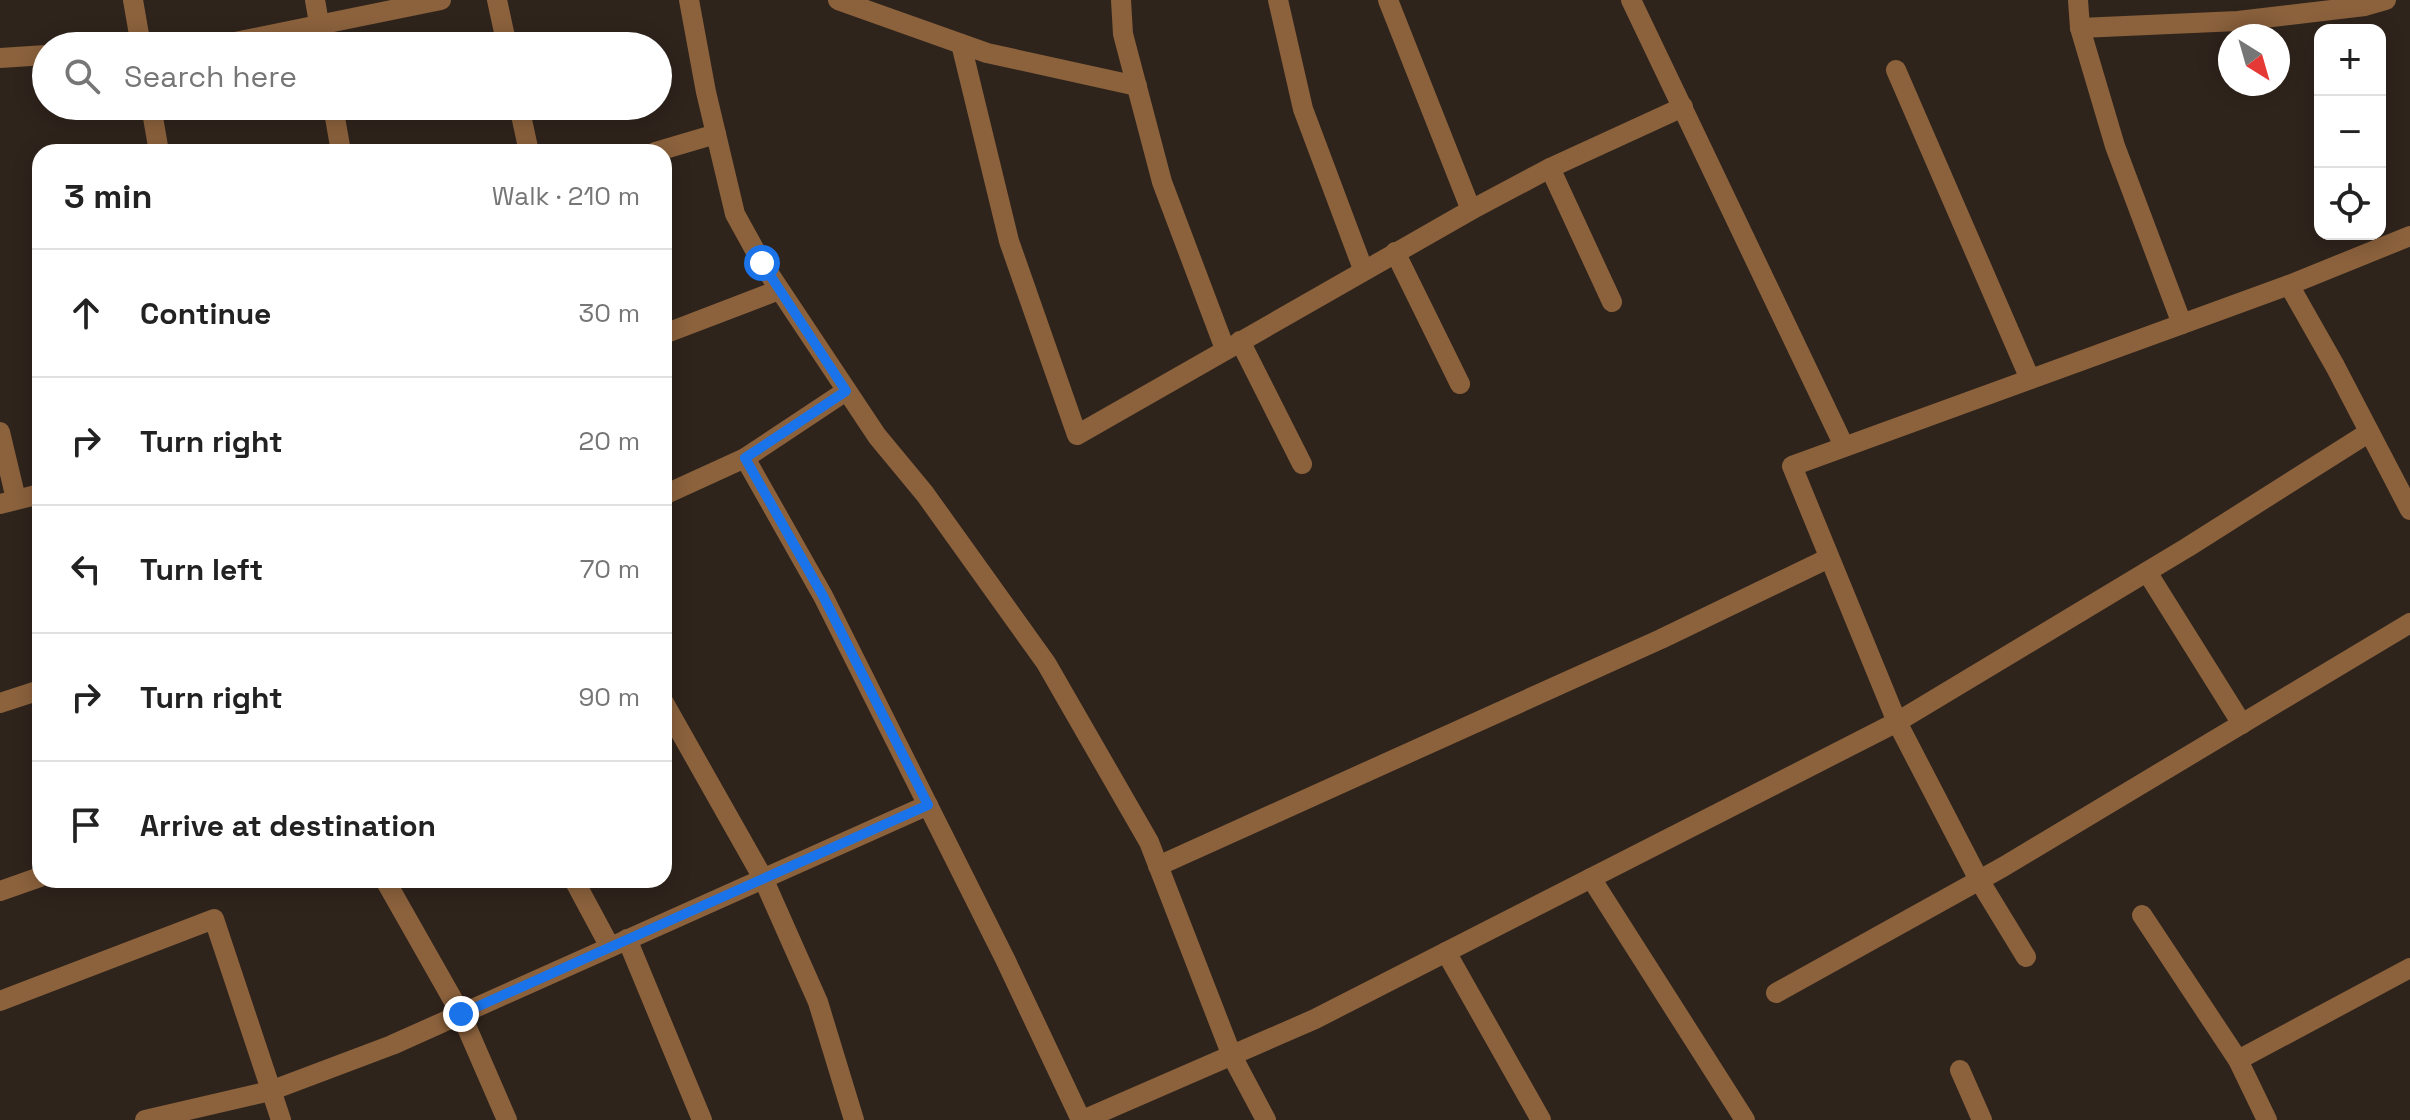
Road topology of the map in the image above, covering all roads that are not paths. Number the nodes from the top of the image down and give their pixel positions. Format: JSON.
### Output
{"nodes":[{"id":1,"x":133,"y":0,"type":"edge"},
{"id":2,"x":315,"y":0,"type":"edge"},
{"id":3,"x":441,"y":0,"type":"edge"},
{"id":4,"x":497,"y":0,"type":"edge"},
{"id":5,"x":689,"y":0,"type":"edge"},
{"id":6,"x":838,"y":0,"type":"edge"},
{"id":7,"x":1121,"y":0,"type":"edge"},
{"id":8,"x":1278,"y":0,"type":"edge"},
{"id":9,"x":1388,"y":0,"type":"edge"},
{"id":10,"x":1631,"y":0,"type":"edge"},
{"id":11,"x":2078,"y":0,"type":"edge"},
{"id":12,"x":2386,"y":0,"type":"edge"},
{"id":13,"x":2237,"y":10,"type":"edge"},
{"id":14,"x":319,"y":24,"type":"junction"},
{"id":15,"x":2080,"y":28,"type":"junction"},
{"id":16,"x":139,"y":32,"type":"edge"},
{"id":17,"x":282,"y":32,"type":"edge"},
{"id":18,"x":320,"y":32,"type":"edge"},
{"id":19,"x":504,"y":32,"type":"edge"},
{"id":20,"x":961,"y":44,"type":"junction"},
{"id":21,"x":32,"y":56,"type":"edge"},
{"id":22,"x":0,"y":58,"type":"edge"},
{"id":23,"x":1896,"y":70,"type":"dead end"},
{"id":24,"x":1137,"y":86,"type":"junction"},
{"id":25,"x":1683,"y":107,"type":"junction"},
{"id":26,"x":153,"y":120,"type":"edge"},
{"id":27,"x":335,"y":120,"type":"edge"},
{"id":28,"x":522,"y":120,"type":"edge"},
{"id":29,"x":716,"y":134,"type":"junction"},
{"id":30,"x":158,"y":144,"type":"edge"},
{"id":31,"x":340,"y":144,"type":"edge"},
{"id":32,"x":527,"y":144,"type":"edge"},
{"id":33,"x":672,"y":147,"type":"edge"},
{"id":34,"x":1550,"y":168,"type":"junction"},
{"id":35,"x":1471,"y":210,"type":"junction"},
{"id":36,"x":2410,"y":236,"type":"edge"},
{"id":37,"x":1395,"y":252,"type":"junction"},
{"id":38,"x":1363,"y":269,"type":"junction"},
{"id":39,"x":2289,"y":285,"type":"junction"},
{"id":40,"x":779,"y":290,"type":"junction"},
{"id":41,"x":1612,"y":302,"type":"dead end"},
{"id":42,"x":2182,"y":324,"type":"junction"},
{"id":43,"x":672,"y":331,"type":"edge"},
{"id":44,"x":1233,"y":345,"type":"junction"},
{"id":45,"x":2030,"y":379,"type":"junction"},
{"id":46,"x":1460,"y":384,"type":"dead end"},
{"id":47,"x":846,"y":391,"type":"junction"},
{"id":48,"x":0,"y":432,"type":"edge"},
{"id":49,"x":2368,"y":433,"type":"junction"},
{"id":50,"x":1844,"y":446,"type":"junction"},
{"id":51,"x":745,"y":458,"type":"junction"},
{"id":52,"x":1302,"y":464,"type":"dead end"},
{"id":53,"x":672,"y":491,"type":"edge"},
{"id":54,"x":32,"y":496,"type":"edge"},
{"id":55,"x":8,"y":502,"type":"edge"},
{"id":56,"x":2410,"y":510,"type":"edge"},
{"id":57,"x":1829,"y":558,"type":"junction"},
{"id":58,"x":2147,"y":572,"type":"junction"},
{"id":59,"x":2410,"y":623,"type":"edge"},
{"id":60,"x":32,"y":693,"type":"edge"},
{"id":61,"x":0,"y":703,"type":"edge"},
{"id":62,"x":672,"y":717,"type":"edge"},
{"id":63,"x":1897,"y":722,"type":"junction"},
{"id":64,"x":2242,"y":724,"type":"junction"},
{"id":65,"x":928,"y":805,"type":"junction"},
{"id":66,"x":1158,"y":866,"type":"junction"},
{"id":67,"x":763,"y":878,"type":"junction"},
{"id":68,"x":1591,"y":878,"type":"junction"},
{"id":69,"x":32,"y":880,"type":"edge"},
{"id":70,"x":1979,"y":880,"type":"junction"},
{"id":71,"x":390,"y":888,"type":"edge"},
{"id":72,"x":580,"y":888,"type":"edge"},
{"id":73,"x":0,"y":891,"type":"edge"},
{"id":74,"x":2142,"y":915,"type":"dead end"},
{"id":75,"x":618,"y":943,"type":"junction"},
{"id":76,"x":1446,"y":952,"type":"junction"},
{"id":77,"x":2026,"y":957,"type":"dead end"},
{"id":78,"x":2410,"y":968,"type":"edge"},
{"id":79,"x":1776,"y":993,"type":"dead end"},
{"id":80,"x":0,"y":1001,"type":"edge"},
{"id":81,"x":461,"y":1014,"type":"junction"},
{"id":82,"x":1232,"y":1056,"type":"junction"},
{"id":83,"x":2238,"y":1060,"type":"junction"},
{"id":84,"x":1960,"y":1070,"type":"dead end"},
{"id":85,"x":270,"y":1091,"type":"junction"},
{"id":86,"x":149,"y":1119,"type":"edge"},
{"id":87,"x":281,"y":1120,"type":"edge"},
{"id":88,"x":507,"y":1120,"type":"edge"},
{"id":89,"x":702,"y":1120,"type":"edge"},
{"id":90,"x":854,"y":1120,"type":"edge"},
{"id":91,"x":1082,"y":1120,"type":"edge"},
{"id":92,"x":1266,"y":1120,"type":"edge"},
{"id":93,"x":1541,"y":1120,"type":"edge"},
{"id":94,"x":1745,"y":1120,"type":"edge"},
{"id":95,"x":1982,"y":1120,"type":"edge"},
{"id":96,"x":2267,"y":1120,"type":"edge"}],
"edges":[{"from":1,"to":16,"type":"street"},
{"from":2,"to":14,"type":"street"},
{"from":3,"to":14,"type":"street"},
{"from":4,"to":19,"type":"street"},
{"from":5,"to":29,"type":"street"},
{"from":6,"to":20,"type":"street"},
{"from":7,"to":24,"type":"street"},
{"from":8,"to":38,"type":"street"},
{"from":9,"to":35,"type":"street"},
{"from":10,"to":25,"type":"street"},
{"from":11,"to":15,"type":"street"},
{"from":12,"to":13,"type":"street"},
{"from":13,"to":15,"type":"street"},
{"from":14,"to":17,"type":"street"},
{"from":14,"to":18,"type":"street"},
{"from":15,"to":42,"type":"street"},
{"from":20,"to":24,"type":"street"},
{"from":20,"to":44,"type":"street"},
{"from":21,"to":22,"type":"street"},
{"from":23,"to":45,"type":"street"},
{"from":24,"to":44,"type":"street"},
{"from":25,"to":34,"type":"street"},
{"from":25,"to":50,"type":"street"},
{"from":26,"to":30,"type":"street"},
{"from":27,"to":31,"type":"street"},
{"from":28,"to":32,"type":"street"},
{"from":29,"to":33,"type":"street"},
{"from":29,"to":40,"type":"street"},
{"from":34,"to":35,"type":"street"},
{"from":34,"to":41,"type":"street"},
{"from":35,"to":37,"type":"street"},
{"from":36,"to":39,"type":"street"},
{"from":37,"to":38,"type":"street"},
{"from":37,"to":46,"type":"street"},
{"from":38,"to":44,"type":"street"},
{"from":39,"to":42,"type":"street"},
{"from":39,"to":49,"type":"street"},
{"from":40,"to":43,"type":"street"},
{"from":40,"to":47,"type":"street"},
{"from":42,"to":45,"type":"street"},
{"from":44,"to":52,"type":"street"},
{"from":45,"to":50,"type":"street"},
{"from":47,"to":51,"type":"street"},
{"from":47,"to":66,"type":"street"},
{"from":48,"to":55,"type":"street"},
{"from":49,"to":56,"type":"street"},
{"from":49,"to":58,"type":"street"},
{"from":50,"to":57,"type":"street"},
{"from":51,"to":53,"type":"street"},
{"from":51,"to":65,"type":"street"},
{"from":54,"to":55,"type":"street"},
{"from":57,"to":63,"type":"street"},
{"from":57,"to":66,"type":"street"},
{"from":58,"to":63,"type":"street"},
{"from":58,"to":64,"type":"street"},
{"from":59,"to":64,"type":"street"},
{"from":60,"to":61,"type":"street"},
{"from":62,"to":67,"type":"street"},
{"from":63,"to":68,"type":"street"},
{"from":63,"to":70,"type":"street"},
{"from":64,"to":70,"type":"street"},
{"from":65,"to":67,"type":"street"},
{"from":65,"to":91,"type":"street"},
{"from":66,"to":82,"type":"street"},
{"from":67,"to":75,"type":"street"},
{"from":67,"to":90,"type":"street"},
{"from":68,"to":76,"type":"street"},
{"from":68,"to":94,"type":"street"},
{"from":69,"to":73,"type":"street"},
{"from":70,"to":77,"type":"street"},
{"from":70,"to":79,"type":"street"},
{"from":71,"to":81,"type":"street"},
{"from":72,"to":75,"type":"street"},
{"from":74,"to":83,"type":"street"},
{"from":75,"to":81,"type":"street"},
{"from":75,"to":89,"type":"street"},
{"from":76,"to":82,"type":"street"},
{"from":76,"to":93,"type":"street"},
{"from":78,"to":83,"type":"street"},
{"from":80,"to":85,"type":"street"},
{"from":81,"to":85,"type":"street"},
{"from":81,"to":88,"type":"street"},
{"from":82,"to":91,"type":"street"},
{"from":82,"to":92,"type":"street"},
{"from":83,"to":96,"type":"street"},
{"from":84,"to":95,"type":"street"},
{"from":85,"to":86,"type":"street"},
{"from":85,"to":87,"type":"street"}]}
